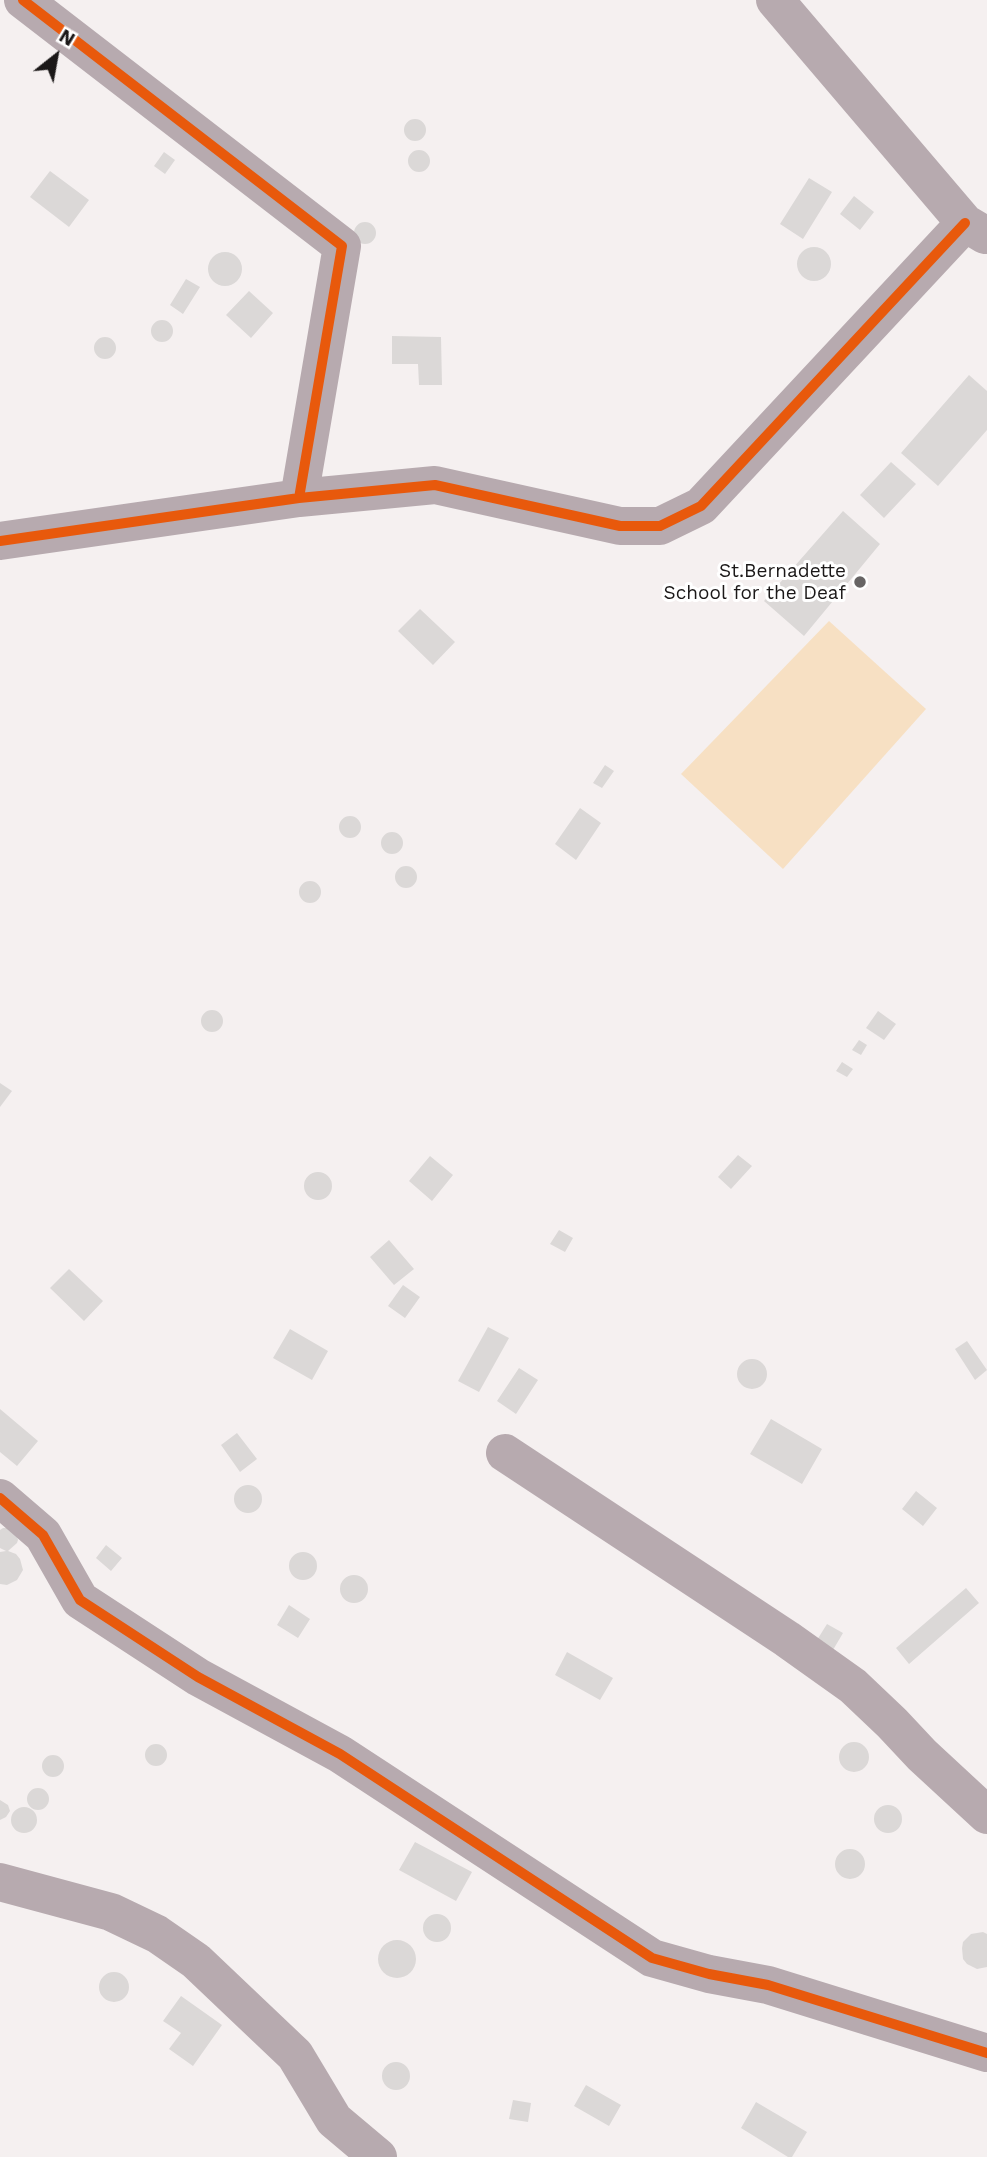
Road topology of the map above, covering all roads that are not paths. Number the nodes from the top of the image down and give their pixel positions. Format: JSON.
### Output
{"nodes":[{"id":1,"x":23,"y":0,"type":"edge"},
{"id":2,"x":775,"y":0,"type":"edge"},
{"id":3,"x":976,"y":229,"type":"edge"},
{"id":4,"x":299,"y":498,"type":"junction"},
{"id":5,"x":0,"y":541,"type":"edge"},
{"id":6,"x":505,"y":1453,"type":"dead end"},
{"id":7,"x":0,"y":1498,"type":"edge"},
{"id":8,"x":987,"y":1815,"type":"edge"},
{"id":9,"x":0,"y":1882,"type":"edge"},
{"id":10,"x":987,"y":2053,"type":"edge"},
{"id":11,"x":378,"y":2157,"type":"edge"}],
"edges":[{"from":1,"to":4,"type":"street"},
{"from":2,"to":3,"type":"street"},
{"from":3,"to":4,"type":"street"},
{"from":4,"to":5,"type":"street"},
{"from":6,"to":8,"type":"street"},
{"from":7,"to":10,"type":"street"},
{"from":9,"to":11,"type":"street"}]}
